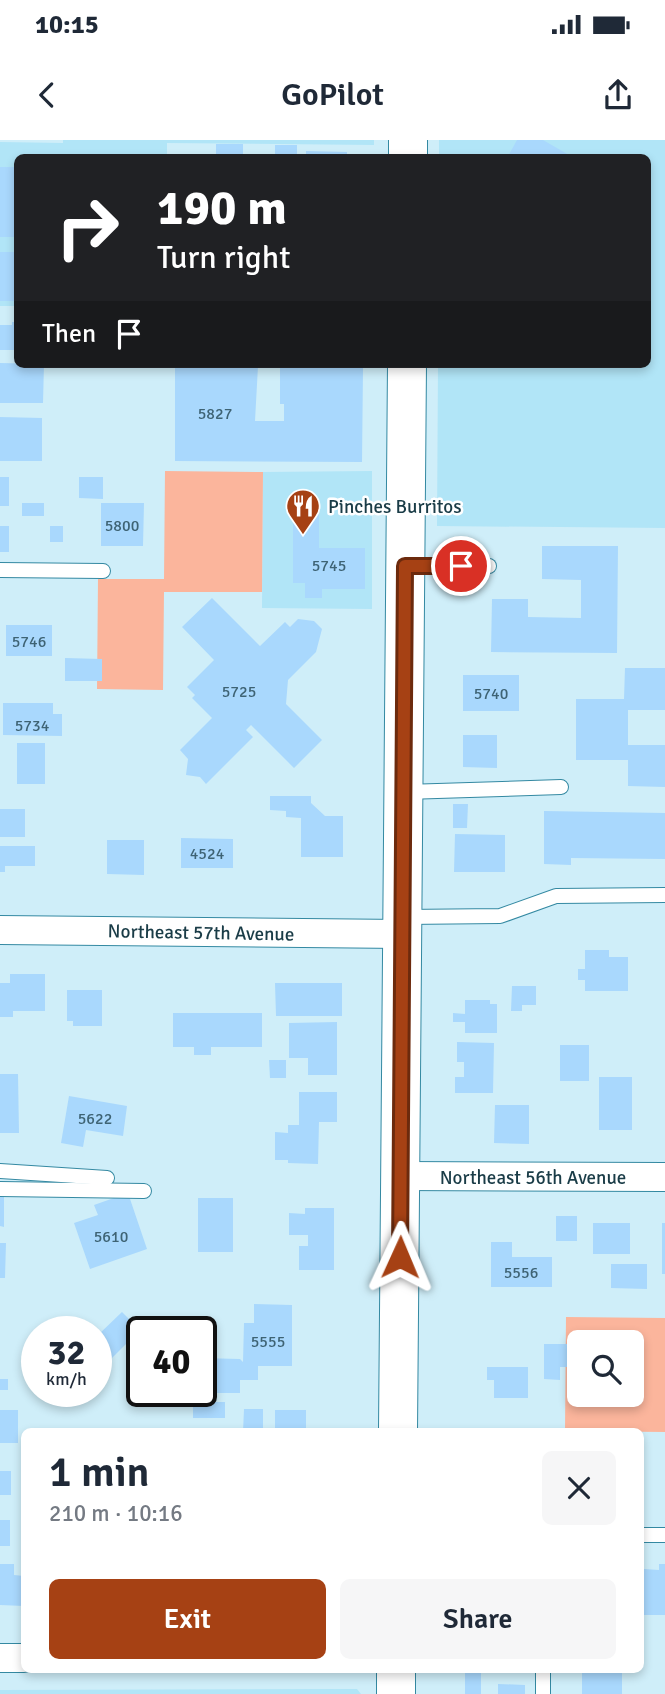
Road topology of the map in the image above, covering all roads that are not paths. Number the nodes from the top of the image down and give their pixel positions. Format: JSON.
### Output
{"nodes":[{"id":1,"x":407,"y":368,"type":"edge"},
{"id":2,"x":405,"y":566,"type":"junction"},
{"id":3,"x":489,"y":566,"type":"dead end"},
{"id":4,"x":0,"y":570,"type":"edge"},
{"id":5,"x":103,"y":571,"type":"dead end"},
{"id":6,"x":561,"y":787,"type":"dead end"},
{"id":7,"x":404,"y":792,"type":"junction"},
{"id":8,"x":665,"y":895,"type":"edge"},
{"id":9,"x":402,"y":925,"type":"junction"},
{"id":10,"x":0,"y":930,"type":"edge"},
{"id":11,"x":0,"y":1171,"type":"edge"},
{"id":12,"x":401,"y":1176,"type":"junction"},
{"id":13,"x":665,"y":1177,"type":"edge"},
{"id":14,"x":107,"y":1178,"type":"dead end"},
{"id":15,"x":0,"y":1189,"type":"edge"},
{"id":16,"x":144,"y":1191,"type":"dead end"},
{"id":17,"x":398,"y":1428,"type":"edge"},
{"id":18,"x":644,"y":1535,"type":"edge"},
{"id":19,"x":665,"y":1535,"type":"edge"},
{"id":20,"x":0,"y":1658,"type":"edge"},
{"id":21,"x":21,"y":1658,"type":"edge"},
{"id":22,"x":396,"y":1673,"type":"edge"},
{"id":23,"x":543,"y":1673,"type":"edge"},
{"id":24,"x":396,"y":1694,"type":"edge"},
{"id":25,"x":543,"y":1694,"type":"edge"}],
"edges":[{"from":1,"to":2,"type":"street"},
{"from":2,"to":3,"type":"lane"},
{"from":2,"to":7,"type":"street"},
{"from":4,"to":5,"type":"lane"},
{"from":6,"to":7,"type":"lane"},
{"from":7,"to":9,"type":"street"},
{"from":8,"to":9,"type":"lane"},
{"from":9,"to":10,"type":"street","name":"Northeast 57th Avenue"},
{"from":9,"to":12,"type":"street"},
{"from":11,"to":14,"type":"lane"},
{"from":12,"to":13,"type":"street","name":"Northeast 56th Avenue"},
{"from":12,"to":17,"type":"street"},
{"from":15,"to":16,"type":"lane"},
{"from":18,"to":19,"type":"lane"},
{"from":20,"to":21,"type":"street"},
{"from":22,"to":24,"type":"street"},
{"from":23,"to":25,"type":"lane"}]}
